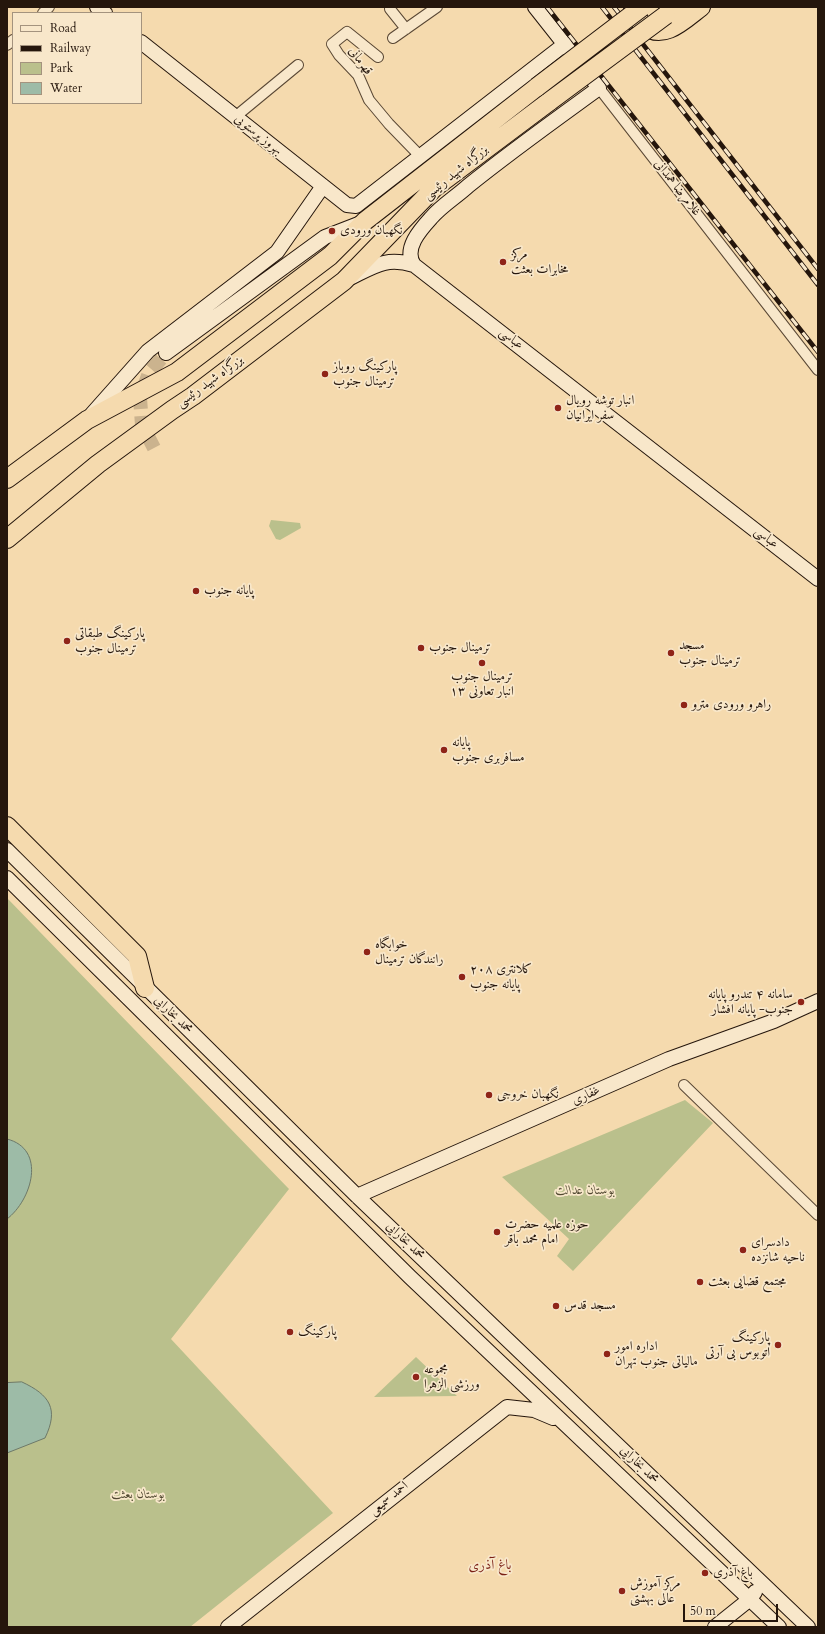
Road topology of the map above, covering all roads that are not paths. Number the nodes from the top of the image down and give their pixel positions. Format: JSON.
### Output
{"nodes":[{"id":1,"x":437,"y":7,"type":"edge"},
{"id":2,"x":535,"y":7,"type":"edge"},
{"id":3,"x":633,"y":7,"type":"edge"},
{"id":4,"x":642,"y":7,"type":"edge"},
{"id":5,"x":701,"y":7,"type":"edge"},
{"id":6,"x":390,"y":9,"type":"dead end"},
{"id":7,"x":671,"y":11,"type":"edge"},
{"id":8,"x":406,"y":29,"type":"junction"},
{"id":9,"x":393,"y":38,"type":"dead end"},
{"id":10,"x":142,"y":43,"type":"edge"},
{"id":11,"x":565,"y":44,"type":"junction"},
{"id":12,"x":378,"y":57,"type":"dead end"},
{"id":13,"x":298,"y":65,"type":"dead end"},
{"id":14,"x":599,"y":88,"type":"junction"},
{"id":15,"x":235,"y":117,"type":"junction"},
{"id":16,"x":421,"y":157,"type":"junction"},
{"id":17,"x":322,"y":186,"type":"junction"},
{"id":18,"x":365,"y":221,"type":"junction"},
{"id":19,"x":414,"y":265,"type":"junction"},
{"id":20,"x":344,"y":281,"type":"junction"},
{"id":21,"x":166,"y":353,"type":"tunnel mouth"},
{"id":22,"x":818,"y":370,"type":"edge"},
{"id":23,"x":87,"y":420,"type":"junction"},
{"id":24,"x":7,"y":479,"type":"edge"},
{"id":25,"x":7,"y":539,"type":"edge"},
{"id":26,"x":818,"y":578,"type":"edge"},
{"id":27,"x":7,"y":826,"type":"edge"},
{"id":28,"x":7,"y":850,"type":"edge"},
{"id":29,"x":7,"y":878,"type":"edge"},
{"id":30,"x":145,"y":988,"type":"junction"},
{"id":31,"x":818,"y":1001,"type":"edge"},
{"id":32,"x":684,"y":1085,"type":"dead end"},
{"id":33,"x":357,"y":1196,"type":"junction"},
{"id":34,"x":818,"y":1215,"type":"edge"},
{"id":35,"x":358,"y":1225,"type":"junction"},
{"id":36,"x":561,"y":1421,"type":"junction"},
{"id":37,"x":763,"y":1584,"type":"junction"},
{"id":38,"x":750,"y":1599,"type":"junction"},
{"id":39,"x":228,"y":1627,"type":"edge"},
{"id":40,"x":715,"y":1627,"type":"edge"},
{"id":41,"x":779,"y":1627,"type":"edge"},
{"id":42,"x":808,"y":1627,"type":"edge"}],
"edges":[{"from":1,"to":8,"type":"street"},
{"from":2,"to":11,"type":"street","name":"غلامرضا همدانی"},
{"from":3,"to":5,"type":"highway"},
{"from":4,"to":18,"type":"highway","name":"بزرگراه شهید رئیسی","bridge":true},
{"from":6,"to":8,"type":"street"},
{"from":7,"to":20,"type":"highway","name":"بزرگراه شهید رئیسی","bridge":true},
{"from":8,"to":9,"type":"street"},
{"from":10,"to":15,"type":"street","name":"بهروز پرستویی"},
{"from":11,"to":14,"type":"street","name":"غلامرضا همدانی"},
{"from":11,"to":16,"type":"street","name":"بهروز پرستویی"},
{"from":12,"to":16,"type":"street","name":"قهرمانی"},
{"from":13,"to":15,"type":"street"},
{"from":14,"to":19,"type":"street"},
{"from":14,"to":22,"type":"street","name":"غلامرضا همدانی"},
{"from":15,"to":17,"type":"street","name":"بهروز پرستویی"},
{"from":16,"to":17,"type":"street","name":"بهروز پرستویی"},
{"from":17,"to":23,"type":"street"},
{"from":18,"to":21,"type":"street"},
{"from":18,"to":23,"type":"highway","name":"بزرگراه شهید رئیسی"},
{"from":19,"to":20,"type":"street"},
{"from":19,"to":26,"type":"street","name":"عباسی"},
{"from":20,"to":25,"type":"highway","name":"بزرگراه شهید رئیسی"},
{"from":23,"to":24,"type":"highway","name":"بزرگراه شهید رئیسی"},
{"from":27,"to":30,"type":"highway"},
{"from":28,"to":30,"type":"street","name":"محمد بخارایی"},
{"from":29,"to":35,"type":"street","name":"محمد بخارایی"},
{"from":30,"to":33,"type":"street","name":"محمد بخارایی"},
{"from":31,"to":33,"type":"street","name":"غفاری"},
{"from":32,"to":34,"type":"street"},
{"from":33,"to":35,"type":"street"},
{"from":33,"to":37,"type":"street","name":"محمد بخارایی"},
{"from":35,"to":36,"type":"street","name":"محمد بخارایی"},
{"from":36,"to":38,"type":"street","name":"محمد بخارایی"},
{"from":36,"to":39,"type":"street","name":"احمد سمیعی"},
{"from":37,"to":38,"type":"street"},
{"from":37,"to":42,"type":"street","name":"محمد بخارایی"},
{"from":38,"to":40,"type":"street"},
{"from":38,"to":41,"type":"street","name":"محمد بخارایی"}]}
